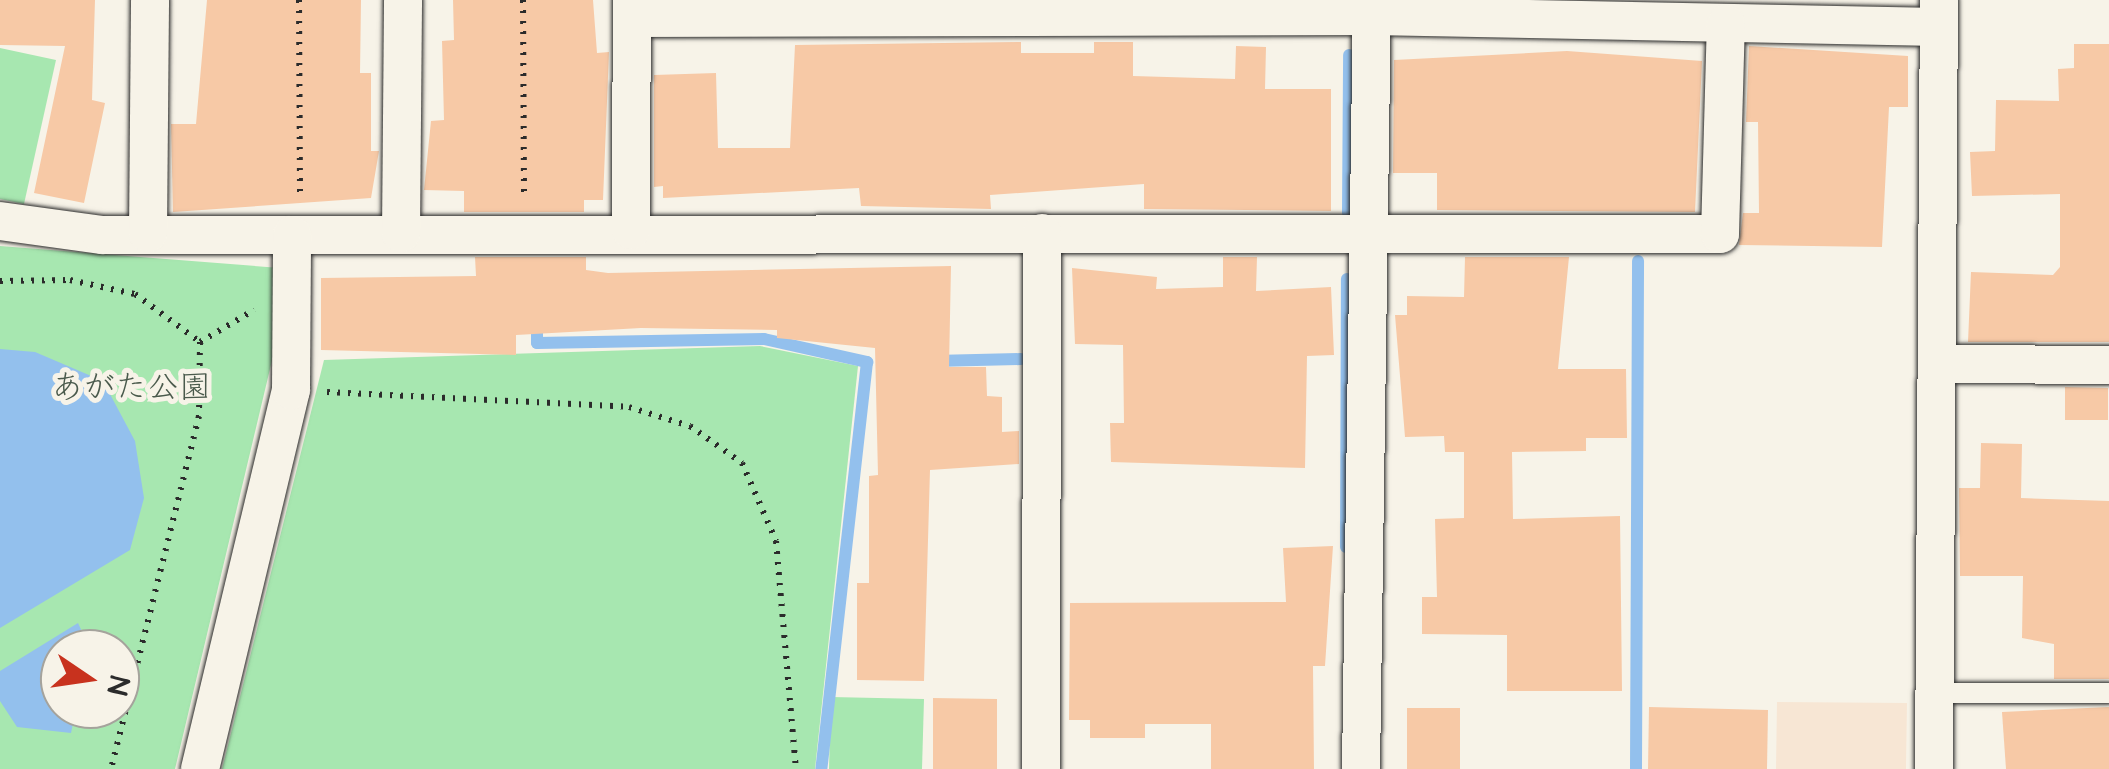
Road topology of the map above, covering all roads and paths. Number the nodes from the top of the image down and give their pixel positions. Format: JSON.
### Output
{"nodes":[{"id":1,"x":150,"y":0,"type":"edge"},
{"id":2,"x":298,"y":0,"type":"edge"},
{"id":3,"x":403,"y":0,"type":"edge"},
{"id":4,"x":524,"y":0,"type":"edge"},
{"id":5,"x":1084,"y":8,"type":"edge"},
{"id":6,"x":1372,"y":8,"type":"edge"},
{"id":7,"x":632,"y":9,"type":"edge"},
{"id":8,"x":1939,"y":14,"type":"edge"},
{"id":9,"x":1726,"y":24,"type":"junction"},
{"id":10,"x":0,"y":221,"type":"edge"},
{"id":11,"x":632,"y":230,"type":"junction"},
{"id":12,"x":524,"y":231,"type":"junction"},
{"id":13,"x":401,"y":233,"type":"junction"},
{"id":14,"x":1042,"y":233,"type":"junction"},
{"id":15,"x":1369,"y":233,"type":"junction"},
{"id":16,"x":148,"y":234,"type":"junction"},
{"id":17,"x":296,"y":235,"type":"junction"},
{"id":18,"x":0,"y":281,"type":"edge"},
{"id":19,"x":292,"y":298,"type":"junction"},
{"id":20,"x":200,"y":342,"type":"junction"},
{"id":21,"x":1938,"y":364,"type":"junction"},
{"id":22,"x":2109,"y":366,"type":"edge"},
{"id":23,"x":291,"y":390,"type":"junction"},
{"id":24,"x":1935,"y":692,"type":"junction"},
{"id":25,"x":2109,"y":693,"type":"edge"},
{"id":26,"x":111,"y":769,"type":"edge"},
{"id":27,"x":200,"y":769,"type":"edge"},
{"id":28,"x":796,"y":769,"type":"edge"},
{"id":29,"x":1041,"y":769,"type":"edge"},
{"id":30,"x":1361,"y":769,"type":"edge"},
{"id":31,"x":1934,"y":769,"type":"edge"}],
"edges":[{"from":1,"to":16,"type":"street"},
{"from":2,"to":17,"type":"path"},
{"from":3,"to":13,"type":"street"},
{"from":4,"to":12,"type":"path"},
{"from":5,"to":6,"type":"street"},
{"from":5,"to":7,"type":"street"},
{"from":6,"to":9,"type":"street"},
{"from":6,"to":15,"type":"street"},
{"from":7,"to":11,"type":"street"},
{"from":8,"to":9,"type":"street"},
{"from":8,"to":21,"type":"street"},
{"from":9,"to":15,"type":"street"},
{"from":10,"to":16,"type":"street"},
{"from":11,"to":12,"type":"street"},
{"from":11,"to":14,"type":"street"},
{"from":12,"to":13,"type":"street"},
{"from":13,"to":17,"type":"street"},
{"from":14,"to":15,"type":"street"},
{"from":14,"to":29,"type":"street"},
{"from":15,"to":30,"type":"street"},
{"from":16,"to":17,"type":"street"},
{"from":17,"to":19,"type":"street"},
{"from":18,"to":20,"type":"path"},
{"from":19,"to":20,"type":"path"},
{"from":19,"to":23,"type":"street"},
{"from":20,"to":26,"type":"path"},
{"from":21,"to":22,"type":"street"},
{"from":21,"to":24,"type":"street"},
{"from":23,"to":27,"type":"street"},
{"from":23,"to":28,"type":"path"},
{"from":24,"to":25,"type":"lane"},
{"from":24,"to":31,"type":"street"}]}
